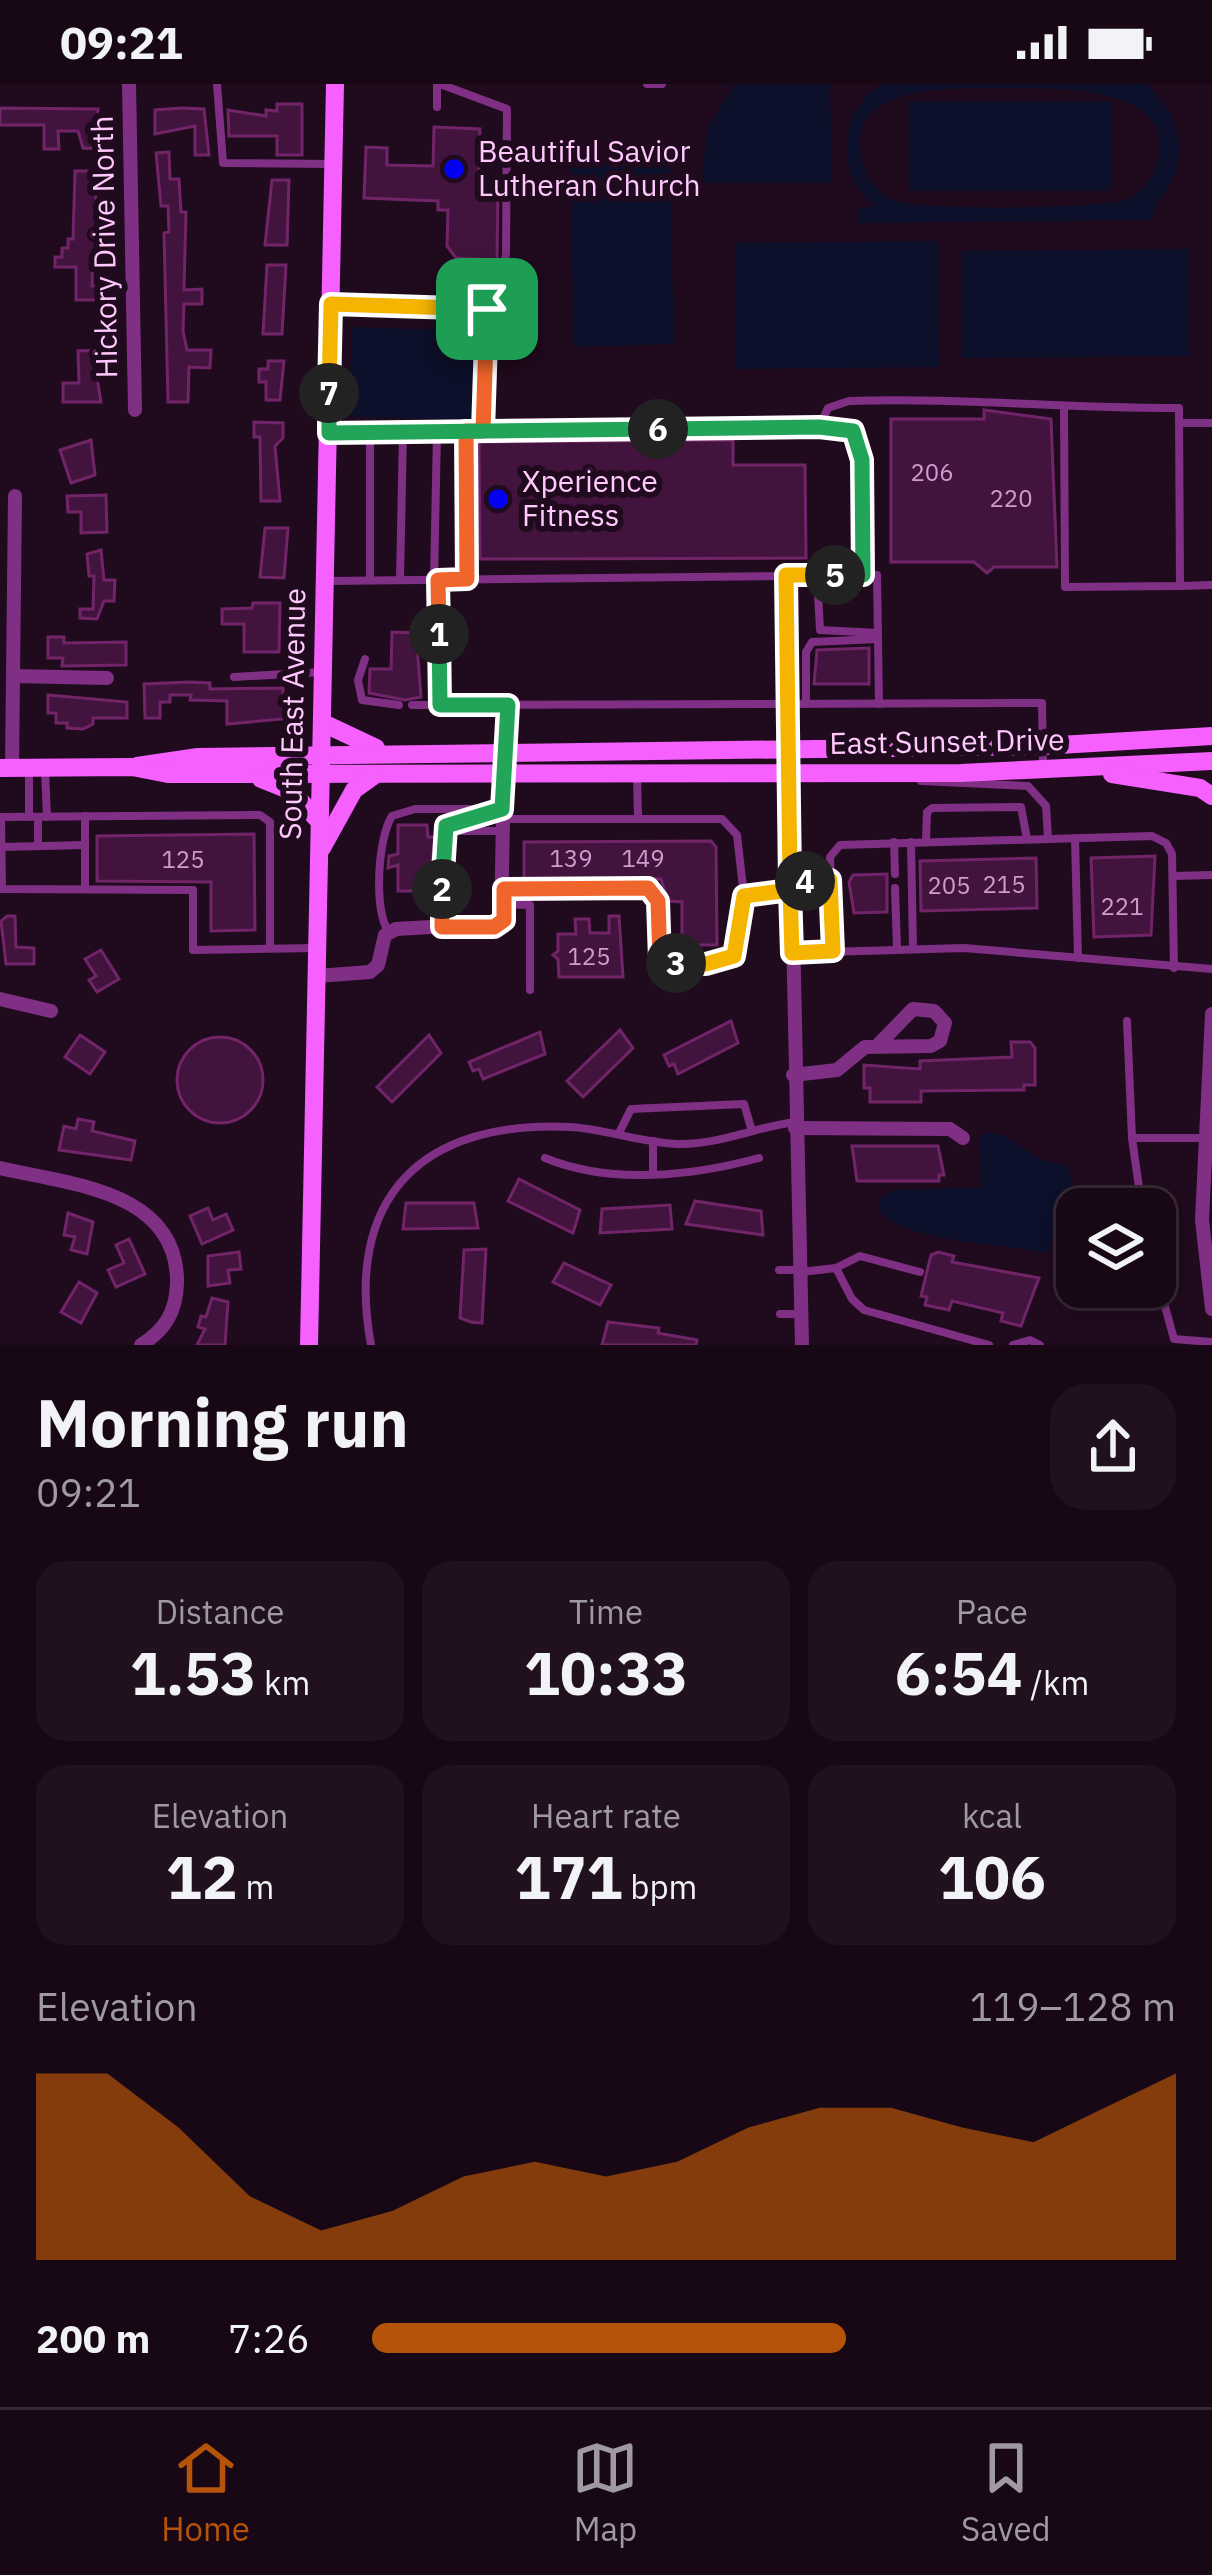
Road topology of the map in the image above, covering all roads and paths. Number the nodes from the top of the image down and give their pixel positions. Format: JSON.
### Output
{"nodes":[{"id":1,"x":129,"y":84,"type":"edge"},
{"id":2,"x":217,"y":84,"type":"edge"},
{"id":3,"x":335,"y":84,"type":"edge"},
{"id":4,"x":438,"y":84,"type":"edge"},
{"id":5,"x":647,"y":84,"type":"edge"},
{"id":6,"x":662,"y":84,"type":"edge"},
{"id":7,"x":437,"y":107,"type":"dead end"},
{"id":8,"x":334,"y":164,"type":"junction"},
{"id":9,"x":331,"y":304,"type":"junction"},
{"id":10,"x":487,"y":309,"type":"junction"},
{"id":11,"x":1064,"y":408,"type":"junction"},
{"id":12,"x":135,"y":410,"type":"dead end"},
{"id":13,"x":1179,"y":423,"type":"junction"},
{"id":14,"x":1212,"y":423,"type":"edge"},
{"id":15,"x":819,"y":427,"type":"junction"},
{"id":16,"x":466,"y":431,"type":"junction"},
{"id":17,"x":483,"y":431,"type":"junction"},
{"id":18,"x":403,"y":432,"type":"junction"},
{"id":19,"x":437,"y":432,"type":"junction"},
{"id":20,"x":329,"y":433,"type":"junction"},
{"id":21,"x":370,"y":433,"type":"junction"},
{"id":22,"x":15,"y":496,"type":"dead end"},
{"id":23,"x":786,"y":575,"type":"junction"},
{"id":24,"x":817,"y":575,"type":"junction"},
{"id":25,"x":863,"y":575,"type":"junction"},
{"id":26,"x":467,"y":579,"type":"junction"},
{"id":27,"x":370,"y":580,"type":"junction"},
{"id":28,"x":400,"y":580,"type":"junction"},
{"id":29,"x":436,"y":580,"type":"junction"},
{"id":30,"x":326,"y":581,"type":"junction"},
{"id":31,"x":1212,"y":585,"type":"edge"},
{"id":32,"x":1180,"y":586,"type":"junction"},
{"id":33,"x":878,"y":636,"type":"junction"},
{"id":34,"x":365,"y":659,"type":"dead end"},
{"id":35,"x":325,"y":672,"type":"junction"},
{"id":36,"x":13,"y":676,"type":"junction"},
{"id":37,"x":234,"y":677,"type":"dead end"},
{"id":38,"x":107,"y":678,"type":"dead end"},
{"id":39,"x":789,"y":704,"type":"junction"},
{"id":40,"x":806,"y":704,"type":"junction"},
{"id":41,"x":879,"y":704,"type":"junction"},
{"id":42,"x":399,"y":705,"type":"dead end"},
{"id":43,"x":412,"y":705,"type":"dead end"},
{"id":44,"x":440,"y":705,"type":"junction"},
{"id":45,"x":508,"y":705,"type":"junction"},
{"id":46,"x":323,"y":723,"type":"junction"},
{"id":47,"x":1212,"y":736,"type":"edge"},
{"id":48,"x":1042,"y":746,"type":"junction"},
{"id":49,"x":788,"y":747,"type":"junction"},
{"id":50,"x":638,"y":748,"type":"junction"},
{"id":51,"x":508,"y":750,"type":"junction"},
{"id":52,"x":392,"y":752,"type":"junction"},
{"id":53,"x":1212,"y":760,"type":"edge"},
{"id":54,"x":322,"y":764,"type":"junction"},
{"id":55,"x":132,"y":767,"type":"junction"},
{"id":56,"x":21,"y":768,"type":"edge"},
{"id":57,"x":1090,"y":769,"type":"junction"},
{"id":58,"x":1043,"y":771,"type":"junction"},
{"id":59,"x":227,"y":774,"type":"junction"},
{"id":60,"x":375,"y":774,"type":"junction"},
{"id":61,"x":502,"y":774,"type":"junction"},
{"id":62,"x":637,"y":774,"type":"junction"},
{"id":63,"x":788,"y":774,"type":"junction"},
{"id":64,"x":872,"y":774,"type":"junction"},
{"id":65,"x":1212,"y":796,"type":"edge"},
{"id":66,"x":85,"y":816,"type":"junction"},
{"id":67,"x":0,"y":817,"type":"edge"},
{"id":68,"x":38,"y":817,"type":"junction"},
{"id":69,"x":638,"y":818,"type":"junction"},
{"id":70,"x":502,"y":820,"type":"junction"},
{"id":71,"x":320,"y":822,"type":"junction"},
{"id":72,"x":443,"y":831,"type":"junction"},
{"id":73,"x":1027,"y":838,"type":"junction"},
{"id":74,"x":1048,"y":838,"type":"junction"},
{"id":75,"x":1075,"y":838,"type":"junction"},
{"id":76,"x":926,"y":841,"type":"junction"},
{"id":77,"x":894,"y":842,"type":"junction"},
{"id":78,"x":910,"y":842,"type":"junction"},
{"id":79,"x":85,"y":845,"type":"junction"},
{"id":80,"x":38,"y":846,"type":"junction"},
{"id":81,"x":2,"y":848,"type":"edge"},
{"id":82,"x":320,"y":852,"type":"junction"},
{"id":83,"x":895,"y":874,"type":"dead end"},
{"id":84,"x":1212,"y":875,"type":"edge"},
{"id":85,"x":1173,"y":876,"type":"junction"},
{"id":86,"x":830,"y":880,"type":"junction"},
{"id":87,"x":790,"y":885,"type":"junction"},
{"id":88,"x":896,"y":888,"type":"dead end"},
{"id":89,"x":85,"y":889,"type":"junction"},
{"id":90,"x":744,"y":896,"type":"junction"},
{"id":91,"x":504,"y":897,"type":"junction"},
{"id":92,"x":442,"y":927,"type":"junction"},
{"id":93,"x":388,"y":932,"type":"junction"},
{"id":94,"x":270,"y":947,"type":"junction"},
{"id":95,"x":318,"y":948,"type":"junction"},
{"id":96,"x":897,"y":949,"type":"junction"},
{"id":97,"x":913,"y":949,"type":"junction"},
{"id":98,"x":833,"y":951,"type":"junction"},
{"id":99,"x":792,"y":953,"type":"junction"},
{"id":100,"x":1078,"y":958,"type":"junction"},
{"id":101,"x":1174,"y":968,"type":"junction"},
{"id":102,"x":1212,"y":969,"type":"edge"},
{"id":103,"x":317,"y":976,"type":"junction"},
{"id":104,"x":530,"y":990,"type":"dead end"},
{"id":105,"x":0,"y":999,"type":"edge"},
{"id":106,"x":51,"y":1011,"type":"dead end"},
{"id":107,"x":1212,"y":1014,"type":"edge"},
{"id":108,"x":1127,"y":1021,"type":"dead end"},
{"id":109,"x":877,"y":1046,"type":"junction"},
{"id":110,"x":794,"y":1075,"type":"junction"},
{"id":111,"x":795,"y":1125,"type":"junction"},
{"id":112,"x":752,"y":1131,"type":"junction"},
{"id":113,"x":619,"y":1133,"type":"junction"},
{"id":114,"x":963,"y":1138,"type":"dead end"},
{"id":115,"x":1132,"y":1138,"type":"junction"},
{"id":116,"x":1209,"y":1138,"type":"edge"},
{"id":117,"x":653,"y":1141,"type":"junction"},
{"id":118,"x":545,"y":1158,"type":"dead end"},
{"id":119,"x":759,"y":1158,"type":"dead end"},
{"id":120,"x":397,"y":1163,"type":"dead end"},
{"id":121,"x":0,"y":1168,"type":"edge"},
{"id":122,"x":407,"y":1173,"type":"junction"},
{"id":123,"x":653,"y":1174,"type":"junction"},
{"id":124,"x":1139,"y":1188,"type":"edge"},
{"id":125,"x":836,"y":1268,"type":"junction"},
{"id":126,"x":779,"y":1270,"type":"dead end"},
{"id":127,"x":800,"y":1271,"type":"junction"},
{"id":128,"x":920,"y":1272,"type":"dead end"},
{"id":129,"x":1165,"y":1308,"type":"edge"},
{"id":130,"x":1212,"y":1309,"type":"edge"},
{"id":131,"x":802,"y":1314,"type":"junction"},
{"id":132,"x":779,"y":1315,"type":"dead end"},
{"id":133,"x":1212,"y":1342,"type":"edge"},
{"id":134,"x":141,"y":1345,"type":"edge"},
{"id":135,"x":309,"y":1345,"type":"edge"},
{"id":136,"x":370,"y":1345,"type":"edge"},
{"id":137,"x":802,"y":1345,"type":"edge"},
{"id":138,"x":989,"y":1345,"type":"edge"},
{"id":139,"x":1013,"y":1345,"type":"edge"},
{"id":140,"x":1040,"y":1345,"type":"edge"}],
"edges":[{"from":1,"to":12,"type":"street","name":"Hickory Drive North"},
{"from":2,"to":8,"type":"lane"},
{"from":3,"to":8,"type":"main road","name":"South East Avenue"},
{"from":4,"to":7,"type":"lane"},
{"from":4,"to":10,"type":"lane"},
{"from":5,"to":6,"type":"lane"},
{"from":8,"to":9,"type":"main road","name":"South East Avenue"},
{"from":9,"to":10,"type":"lane"},
{"from":9,"to":20,"type":"main road","name":"South East Avenue"},
{"from":10,"to":17,"type":"lane"},
{"from":11,"to":13,"type":"lane"},
{"from":11,"to":15,"type":"lane"},
{"from":11,"to":32,"type":"lane"},
{"from":13,"to":14,"type":"lane"},
{"from":13,"to":32,"type":"lane"},
{"from":15,"to":17,"type":"lane"},
{"from":15,"to":25,"type":"lane"},
{"from":16,"to":17,"type":"lane"},
{"from":16,"to":19,"type":"lane"},
{"from":16,"to":26,"type":"lane"},
{"from":18,"to":19,"type":"lane"},
{"from":18,"to":21,"type":"lane"},
{"from":18,"to":28,"type":"lane"},
{"from":19,"to":29,"type":"lane"},
{"from":20,"to":21,"type":"lane"},
{"from":20,"to":30,"type":"main road","name":"South East Avenue"},
{"from":21,"to":27,"type":"lane"},
{"from":22,"to":36,"type":"street"},
{"from":23,"to":24,"type":"lane"},
{"from":23,"to":26,"type":"lane"},
{"from":23,"to":39,"type":"lane"},
{"from":24,"to":25,"type":"lane"},
{"from":24,"to":33,"type":"lane"},
{"from":25,"to":33,"type":"lane"},
{"from":26,"to":29,"type":"lane"},
{"from":27,"to":28,"type":"lane"},
{"from":27,"to":30,"type":"lane"},
{"from":28,"to":29,"type":"lane"},
{"from":29,"to":44,"type":"lane"},
{"from":30,"to":35,"type":"main road","name":"South East Avenue"},
{"from":31,"to":32,"type":"lane"},
{"from":33,"to":40,"type":"lane"},
{"from":33,"to":41,"type":"lane"},
{"from":34,"to":42,"type":"lane"},
{"from":35,"to":37,"type":"lane"},
{"from":35,"to":46,"type":"main road","name":"South East Avenue"},
{"from":36,"to":38,"type":"street"},
{"from":36,"to":56,"type":"street"},
{"from":39,"to":40,"type":"lane"},
{"from":39,"to":45,"type":"lane"},
{"from":39,"to":49,"type":"lane"},
{"from":40,"to":41,"type":"lane"},
{"from":41,"to":48,"type":"lane"},
{"from":43,"to":44,"type":"lane"},
{"from":44,"to":45,"type":"lane"},
{"from":45,"to":51,"type":"lane"},
{"from":46,"to":52,"type":"main road"},
{"from":46,"to":54,"type":"main road","name":"South East Avenue"},
{"from":47,"to":48,"type":"main road","name":"East Sunset Drive"},
{"from":48,"to":49,"type":"main road","name":"East Sunset Drive"},
{"from":48,"to":58,"type":"lane"},
{"from":49,"to":50,"type":"main road","name":"East Sunset Drive"},
{"from":49,"to":63,"type":"street"},
{"from":50,"to":51,"type":"main road","name":"East Sunset Drive"},
{"from":50,"to":62,"type":"lane"},
{"from":51,"to":52,"type":"main road","name":"East Sunset Drive"},
{"from":51,"to":61,"type":"street"},
{"from":52,"to":54,"type":"main road","name":"East Sunset Drive"},
{"from":53,"to":57,"type":"main road","name":"East Sunset Drive"},
{"from":54,"to":55,"type":"main road"},
{"from":54,"to":59,"type":"main road"},
{"from":54,"to":60,"type":"main road","name":"East Sunset Drive"},
{"from":54,"to":71,"type":"main road","name":"South East Avenue"},
{"from":55,"to":56,"type":"main road"},
{"from":55,"to":59,"type":"main road"},
{"from":56,"to":68,"type":"lane"},
{"from":56,"to":68,"type":"lane"},
{"from":57,"to":58,"type":"main road","name":"East Sunset Drive"},
{"from":57,"to":65,"type":"main road"},
{"from":58,"to":64,"type":"main road","name":"East Sunset Drive"},
{"from":59,"to":71,"type":"main road"},
{"from":60,"to":61,"type":"main road","name":"East Sunset Drive"},
{"from":60,"to":82,"type":"main road"},
{"from":61,"to":62,"type":"main road","name":"East Sunset Drive"},
{"from":61,"to":70,"type":"street"},
{"from":62,"to":63,"type":"main road","name":"East Sunset Drive"},
{"from":62,"to":69,"type":"lane"},
{"from":63,"to":64,"type":"main road","name":"East Sunset Drive"},
{"from":63,"to":87,"type":"street"},
{"from":64,"to":74,"type":"lane"},
{"from":66,"to":68,"type":"lane"},
{"from":66,"to":79,"type":"lane"},
{"from":66,"to":94,"type":"lane"},
{"from":67,"to":68,"type":"lane"},
{"from":67,"to":81,"type":"lane"},
{"from":68,"to":80,"type":"lane"},
{"from":69,"to":70,"type":"lane"},
{"from":69,"to":90,"type":"lane"},
{"from":70,"to":72,"type":"lane"},
{"from":70,"to":72,"type":"lane"},
{"from":70,"to":91,"type":"street"},
{"from":70,"to":93,"type":"lane"},
{"from":71,"to":82,"type":"main road","name":"South East Avenue"},
{"from":72,"to":92,"type":"lane"},
{"from":73,"to":74,"type":"lane"},
{"from":73,"to":76,"type":"lane"},
{"from":73,"to":76,"type":"lane"},
{"from":74,"to":75,"type":"lane"},
{"from":75,"to":85,"type":"lane"},
{"from":75,"to":100,"type":"lane"},
{"from":76,"to":78,"type":"lane"},
{"from":77,"to":78,"type":"lane"},
{"from":77,"to":83,"type":"lane"},
{"from":77,"to":86,"type":"lane"},
{"from":78,"to":97,"type":"lane"},
{"from":79,"to":80,"type":"lane"},
{"from":79,"to":89,"type":"lane"},
{"from":80,"to":81,"type":"lane"},
{"from":81,"to":89,"type":"lane"},
{"from":82,"to":95,"type":"main road","name":"South East Avenue"},
{"from":84,"to":85,"type":"lane"},
{"from":85,"to":101,"type":"lane"},
{"from":86,"to":87,"type":"lane"},
{"from":86,"to":98,"type":"lane"},
{"from":87,"to":90,"type":"lane"},
{"from":87,"to":99,"type":"street"},
{"from":88,"to":96,"type":"lane"},
{"from":89,"to":94,"type":"lane"},
{"from":90,"to":91,"type":"lane"},
{"from":91,"to":92,"type":"street"},
{"from":91,"to":104,"type":"lane"},
{"from":92,"to":93,"type":"street"},
{"from":93,"to":103,"type":"street"},
{"from":94,"to":95,"type":"lane"},
{"from":95,"to":103,"type":"main road","name":"South East Avenue"},
{"from":96,"to":97,"type":"lane"},
{"from":96,"to":98,"type":"lane"},
{"from":97,"to":100,"type":"lane"},
{"from":98,"to":99,"type":"lane"},
{"from":99,"to":110,"type":"street"},
{"from":100,"to":101,"type":"lane"},
{"from":101,"to":102,"type":"lane"},
{"from":103,"to":135,"type":"main road","name":"South East Avenue"},
{"from":105,"to":106,"type":"street"},
{"from":107,"to":116,"type":"street"},
{"from":108,"to":115,"type":"lane"},
{"from":109,"to":109,"type":"street"},
{"from":109,"to":110,"type":"street"},
{"from":110,"to":111,"type":"street"},
{"from":111,"to":112,"type":"lane"},
{"from":111,"to":114,"type":"street"},
{"from":111,"to":127,"type":"street"},
{"from":112,"to":113,"type":"lane"},
{"from":112,"to":117,"type":"lane"},
{"from":113,"to":117,"type":"lane"},
{"from":113,"to":122,"type":"lane"},
{"from":115,"to":116,"type":"lane"},
{"from":115,"to":124,"type":"lane"},
{"from":116,"to":130,"type":"street"},
{"from":117,"to":123,"type":"lane"},
{"from":118,"to":123,"type":"lane"},
{"from":119,"to":123,"type":"lane"},
{"from":120,"to":122,"type":"lane"},
{"from":121,"to":134,"type":"street"},
{"from":122,"to":136,"type":"lane"},
{"from":125,"to":127,"type":"lane"},
{"from":125,"to":128,"type":"lane"},
{"from":125,"to":138,"type":"lane"},
{"from":126,"to":127,"type":"lane"},
{"from":127,"to":131,"type":"street"},
{"from":129,"to":133,"type":"lane"},
{"from":131,"to":132,"type":"lane"},
{"from":131,"to":137,"type":"street"},
{"from":139,"to":140,"type":"lane"}]}
